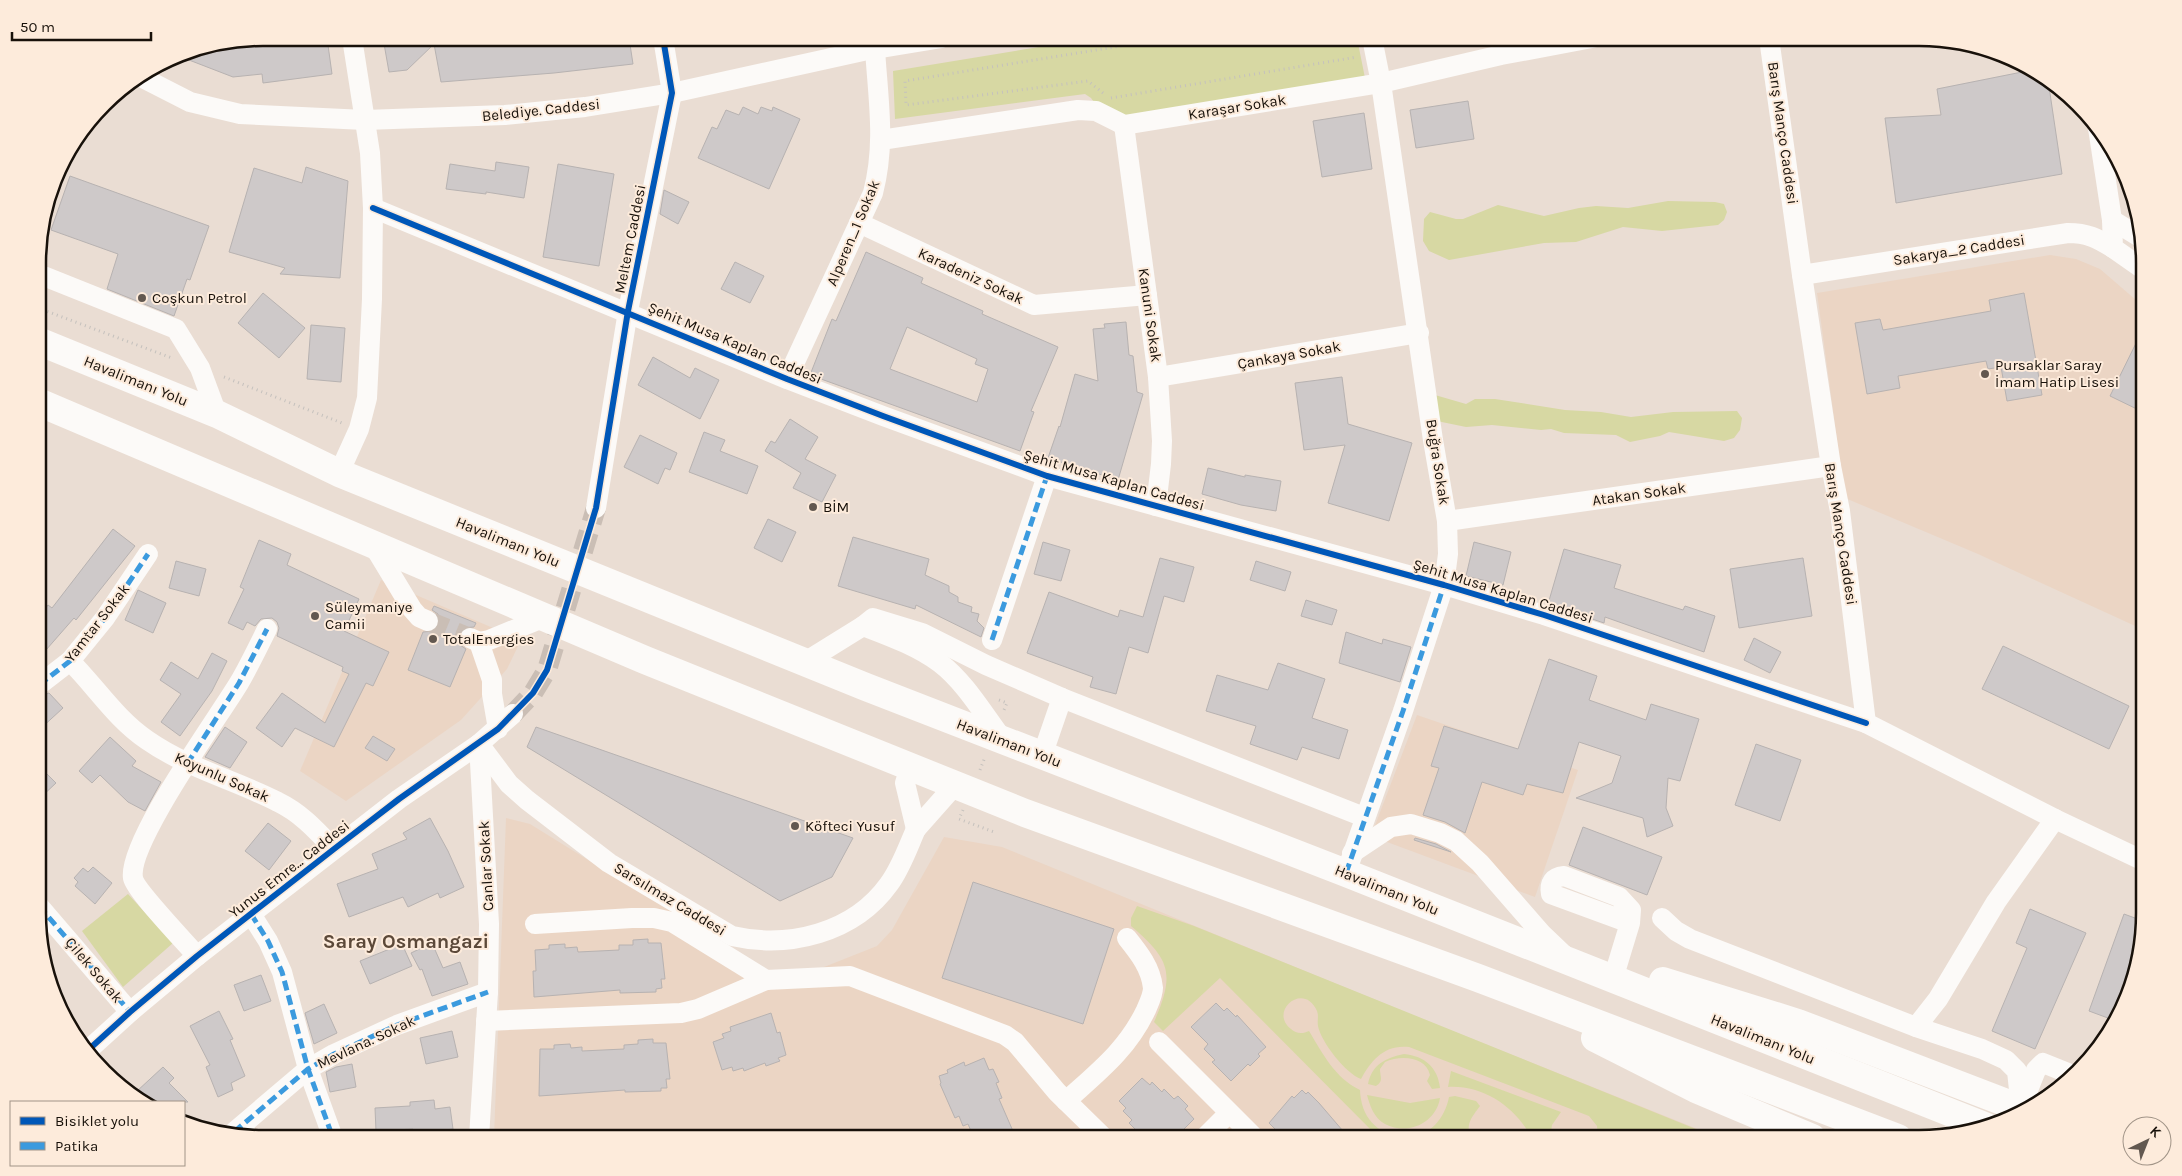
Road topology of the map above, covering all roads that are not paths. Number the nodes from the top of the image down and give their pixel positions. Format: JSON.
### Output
{"nodes":[{"id":1,"x":353,"y":46,"type":"edge"},
{"id":2,"x":664,"y":46,"type":"edge"},
{"id":3,"x":866,"y":46,"type":"edge"},
{"id":4,"x":1366,"y":46,"type":"edge"},
{"id":5,"x":1549,"y":46,"type":"edge"},
{"id":6,"x":1770,"y":46,"type":"edge"},
{"id":7,"x":151,"y":77,"type":"edge"},
{"id":8,"x":1381,"y":83,"type":"junction"},
{"id":9,"x":672,"y":93,"type":"junction"},
{"id":10,"x":365,"y":120,"type":"junction"},
{"id":11,"x":1124,"y":125,"type":"junction"},
{"id":12,"x":881,"y":140,"type":"junction"},
{"id":13,"x":2101,"y":145,"type":"edge"},
{"id":14,"x":373,"y":208,"type":"junction"},
{"id":15,"x":2112,"y":220,"type":"junction"},
{"id":16,"x":859,"y":223,"type":"junction"},
{"id":17,"x":2134,"y":233,"type":"edge"},
{"id":18,"x":2112,"y":248,"type":"junction"},
{"id":19,"x":2136,"y":263,"type":"edge"},
{"id":20,"x":1802,"y":275,"type":"junction"},
{"id":21,"x":46,"y":277,"type":"edge"},
{"id":22,"x":1147,"y":295,"type":"junction"},
{"id":23,"x":628,"y":311,"type":"junction"},
{"id":24,"x":1419,"y":333,"type":"junction"},
{"id":25,"x":46,"y":344,"type":"edge"},
{"id":26,"x":1158,"y":377,"type":"junction"},
{"id":27,"x":787,"y":379,"type":"junction"},
{"id":28,"x":46,"y":405,"type":"edge"},
{"id":29,"x":216,"y":414,"type":"junction"},
{"id":30,"x":1831,"y":466,"type":"junction"},
{"id":31,"x":339,"y":473,"type":"junction"},
{"id":32,"x":1047,"y":476,"type":"junction"},
{"id":33,"x":1156,"y":506,"type":"junction"},
{"id":34,"x":596,"y":508,"type":"tunnel mouth"},
{"id":35,"x":1447,"y":521,"type":"junction"},
{"id":36,"x":372,"y":542,"type":"junction"},
{"id":37,"x":148,"y":554,"type":"dead end"},
{"id":38,"x":1444,"y":585,"type":"junction"},
{"id":39,"x":545,"y":617,"type":"junction"},
{"id":40,"x":428,"y":621,"type":"tunnel mouth"},
{"id":41,"x":863,"y":626,"type":"junction"},
{"id":42,"x":267,"y":629,"type":"dead end"},
{"id":43,"x":992,"y":640,"type":"dead end"},
{"id":44,"x":70,"y":661,"type":"junction"},
{"id":45,"x":804,"y":662,"type":"junction"},
{"id":46,"x":46,"y":680,"type":"edge"},
{"id":47,"x":1062,"y":698,"type":"junction"},
{"id":48,"x":513,"y":714,"type":"tunnel mouth"},
{"id":49,"x":1866,"y":723,"type":"junction"},
{"id":50,"x":498,"y":729,"type":"junction"},
{"id":51,"x":479,"y":744,"type":"junction"},
{"id":52,"x":997,"y":745,"type":"junction"},
{"id":53,"x":1042,"y":756,"type":"junction"},
{"id":54,"x":187,"y":764,"type":"junction"},
{"id":55,"x":910,"y":768,"type":"junction"},
{"id":56,"x":967,"y":787,"type":"junction"},
{"id":57,"x":1364,"y":817,"type":"junction"},
{"id":58,"x":2055,"y":819,"type":"junction"},
{"id":59,"x":916,"y":829,"type":"junction"},
{"id":60,"x":334,"y":849,"type":"junction"},
{"id":61,"x":2136,"y":857,"type":"edge"},
{"id":62,"x":1349,"y":863,"type":"junction"},
{"id":63,"x":46,"y":914,"type":"edge"},
{"id":64,"x":251,"y":914,"type":"junction"},
{"id":65,"x":1662,"y":918,"type":"dead end"},
{"id":66,"x":1630,"y":923,"type":"dead end"},
{"id":67,"x":535,"y":924,"type":"dead end"},
{"id":68,"x":1127,"y":938,"type":"dead end"},
{"id":69,"x":1526,"y":945,"type":"junction"},
{"id":70,"x":197,"y":956,"type":"junction"},
{"id":71,"x":1565,"y":956,"type":"junction"},
{"id":72,"x":1616,"y":969,"type":"junction"},
{"id":73,"x":1478,"y":978,"type":"junction"},
{"id":74,"x":766,"y":980,"type":"junction"},
{"id":75,"x":488,"y":992,"type":"junction"},
{"id":76,"x":130,"y":1012,"type":"junction"},
{"id":77,"x":486,"y":1021,"type":"junction"},
{"id":78,"x":1916,"y":1028,"type":"junction"},
{"id":79,"x":1159,"y":1042,"type":"dead end"},
{"id":80,"x":96,"y":1051,"type":"edge"},
{"id":81,"x":308,"y":1069,"type":"junction"},
{"id":82,"x":2066,"y":1072,"type":"edge"},
{"id":83,"x":1066,"y":1101,"type":"junction"},
{"id":84,"x":2026,"y":1102,"type":"edge"},
{"id":85,"x":2022,"y":1104,"type":"edge"},
{"id":86,"x":2015,"y":1107,"type":"edge"},
{"id":87,"x":1229,"y":1113,"type":"junction"},
{"id":88,"x":1975,"y":1122,"type":"edge"},
{"id":89,"x":238,"y":1128,"type":"edge"},
{"id":90,"x":330,"y":1130,"type":"edge"},
{"id":91,"x":479,"y":1130,"type":"edge"},
{"id":92,"x":1096,"y":1130,"type":"edge"},
{"id":93,"x":1212,"y":1130,"type":"edge"},
{"id":94,"x":1247,"y":1130,"type":"edge"},
{"id":95,"x":1793,"y":1130,"type":"edge"},
{"id":96,"x":1877,"y":1130,"type":"edge"}],
"edges":[{"from":1,"to":10,"type":"street"},
{"from":2,"to":9,"type":"street"},
{"from":3,"to":9,"type":"street","name":"Belediye. Caddesi"},
{"from":3,"to":12,"type":"street","name":"Alperen_1 Sokak"},
{"from":4,"to":8,"type":"street","name":"Buğra Sokak"},
{"from":5,"to":8,"type":"street","name":"Karaşar Sokak"},
{"from":6,"to":20,"type":"street","name":"Barış Manço Caddesi"},
{"from":7,"to":10,"type":"street","name":"Belediye. Caddesi"},
{"from":8,"to":11,"type":"street","name":"Karaşar Sokak"},
{"from":8,"to":24,"type":"street","name":"Buğra Sokak"},
{"from":9,"to":10,"type":"street","name":"Belediye. Caddesi"},
{"from":9,"to":23,"type":"street","name":"Meltem Caddesi"},
{"from":10,"to":14,"type":"street"},
{"from":11,"to":12,"type":"street"},
{"from":11,"to":22,"type":"street","name":"Kanuni Sokak"},
{"from":12,"to":16,"type":"street","name":"Alperen_1 Sokak"},
{"from":13,"to":15,"type":"street"},
{"from":14,"to":23,"type":"street","name":"Şehit Musa Kaplan Caddesi"},
{"from":14,"to":31,"type":"street"},
{"from":15,"to":17,"type":"street"},
{"from":15,"to":18,"type":"street"},
{"from":16,"to":22,"type":"street","name":"Karadeniz Sokak"},
{"from":16,"to":27,"type":"street","name":"Alperen_1 Sokak"},
{"from":18,"to":19,"type":"street","name":"Sakarya_2 Caddesi"},
{"from":18,"to":20,"type":"street","name":"Sakarya_2 Caddesi"},
{"from":20,"to":30,"type":"street","name":"Barış Manço Caddesi"},
{"from":21,"to":29,"type":"street"},
{"from":22,"to":26,"type":"street","name":"Kanuni Sokak"},
{"from":23,"to":27,"type":"street","name":"Şehit Musa Kaplan Caddesi"},
{"from":23,"to":34,"type":"street","name":"Meltem Caddesi"},
{"from":24,"to":26,"type":"street","name":"Çankaya Sokak"},
{"from":24,"to":35,"type":"street","name":"Buğra Sokak"},
{"from":25,"to":29,"type":"highway","name":"Havalimanı Yolu"},
{"from":26,"to":33,"type":"street","name":"Kanuni Sokak"},
{"from":27,"to":32,"type":"street","name":"Şehit Musa Kaplan Caddesi"},
{"from":28,"to":36,"type":"highway"},
{"from":29,"to":31,"type":"highway","name":"Havalimanı Yolu"},
{"from":30,"to":35,"type":"street","name":"Atakan Sokak"},
{"from":30,"to":49,"type":"street","name":"Barış Manço Caddesi"},
{"from":31,"to":45,"type":"highway","name":"Havalimanı Yolu"},
{"from":32,"to":33,"type":"street","name":"Şehit Musa Kaplan Caddesi"},
{"from":32,"to":43,"type":"street"},
{"from":33,"to":38,"type":"street","name":"Şehit Musa Kaplan Caddesi"},
{"from":35,"to":38,"type":"street","name":"Buğra Sokak"},
{"from":36,"to":39,"type":"highway"},
{"from":36,"to":40,"type":"street"},
{"from":37,"to":44,"type":"street","name":"Yamtar Sokak"},
{"from":38,"to":49,"type":"street","name":"Şehit Musa Kaplan Caddesi"},
{"from":38,"to":57,"type":"street","name":"Buğra Sokak"},
{"from":39,"to":50,"type":"street"},
{"from":39,"to":55,"type":"highway"},
{"from":41,"to":45,"type":"street"},
{"from":41,"to":47,"type":"street"},
{"from":41,"to":52,"type":"street"},
{"from":42,"to":54,"type":"street"},
{"from":44,"to":46,"type":"street","name":"Yamtar Sokak"},
{"from":44,"to":54,"type":"street","name":"Koyunlu Sokak"},
{"from":45,"to":52,"type":"highway","name":"Havalimanı Yolu"},
{"from":47,"to":53,"type":"street"},
{"from":47,"to":57,"type":"street"},
{"from":48,"to":50,"type":"street","name":"Yunus Emre... Caddesi"},
{"from":49,"to":58,"type":"street"},
{"from":50,"to":51,"type":"street","name":"Yunus Emre... Caddesi"},
{"from":51,"to":59,"type":"street","name":"Sarsılmaz Caddesi"},
{"from":51,"to":60,"type":"street","name":"Yunus Emre... Caddesi"},
{"from":51,"to":75,"type":"street","name":"Canlar Sokak"},
{"from":52,"to":53,"type":"highway","name":"Havalimanı Yolu"},
{"from":53,"to":62,"type":"highway","name":"Havalimanı Yolu"},
{"from":54,"to":60,"type":"street","name":"Koyunlu Sokak"},
{"from":54,"to":70,"type":"street"},
{"from":55,"to":56,"type":"highway"},
{"from":55,"to":59,"type":"street"},
{"from":56,"to":59,"type":"street","name":"Sarsılmaz Caddesi"},
{"from":56,"to":73,"type":"highway"},
{"from":57,"to":62,"type":"street","name":"Buğra Sokak"},
{"from":58,"to":61,"type":"street"},
{"from":58,"to":78,"type":"street"},
{"from":60,"to":64,"type":"street","name":"Yunus Emre... Caddesi"},
{"from":62,"to":69,"type":"highway","name":"Havalimanı Yolu"},
{"from":62,"to":71,"type":"street"},
{"from":63,"to":76,"type":"street","name":"Çilek Sokak"},
{"from":64,"to":70,"type":"street","name":"Yunus Emre... Caddesi"},
{"from":64,"to":81,"type":"street"},
{"from":65,"to":78,"type":"street"},
{"from":66,"to":72,"type":"street"},
{"from":67,"to":74,"type":"street"},
{"from":68,"to":83,"type":"street"},
{"from":69,"to":71,"type":"highway"},
{"from":69,"to":88,"type":"highway","name":"Havalimanı Yolu"},
{"from":70,"to":76,"type":"street","name":"Yunus Emre... Caddesi"},
{"from":71,"to":72,"type":"highway"},
{"from":72,"to":86,"type":"highway"},
{"from":73,"to":95,"type":"highway"},
{"from":73,"to":96,"type":"highway"},
{"from":74,"to":77,"type":"street"},
{"from":74,"to":83,"type":"street"},
{"from":75,"to":77,"type":"street","name":"Canlar Sokak"},
{"from":75,"to":81,"type":"street","name":"Mevlana. Sokak"},
{"from":76,"to":80,"type":"street","name":"Yunus Emre... Caddesi"},
{"from":77,"to":91,"type":"street","name":"Canlar Sokak"},
{"from":78,"to":85,"type":"street"},
{"from":79,"to":87,"type":"street"},
{"from":81,"to":89,"type":"street","name":"Mevlana. Sokak"},
{"from":81,"to":90,"type":"street"},
{"from":82,"to":84,"type":"street"},
{"from":83,"to":92,"type":"street"},
{"from":87,"to":93,"type":"street"},
{"from":87,"to":94,"type":"street"}]}
